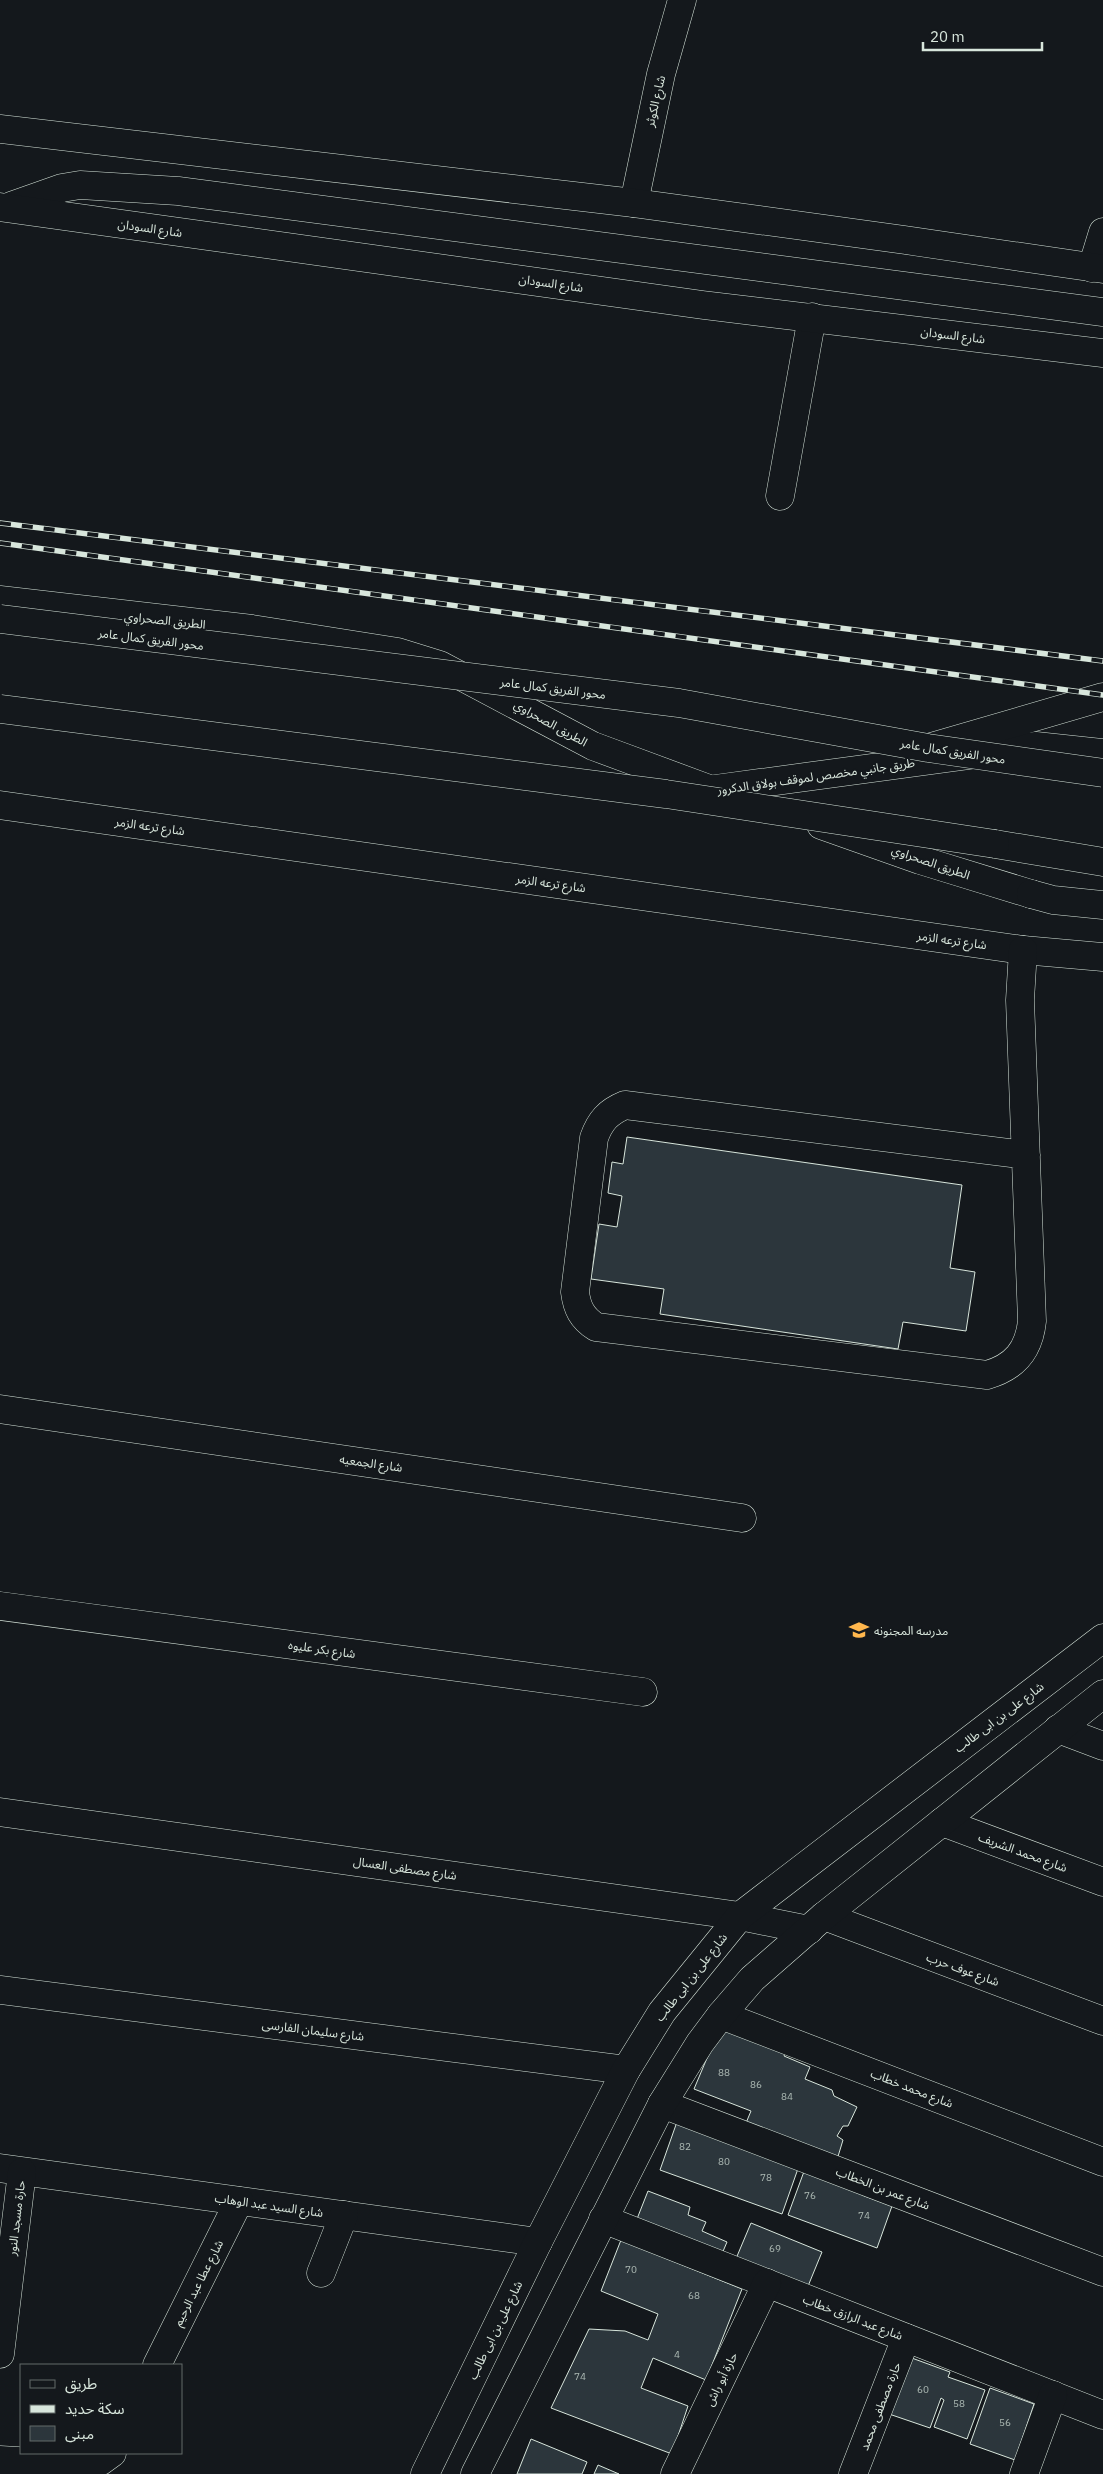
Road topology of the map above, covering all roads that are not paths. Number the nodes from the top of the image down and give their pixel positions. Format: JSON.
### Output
{"nodes":[{"id":1,"x":682,"y":0,"type":"edge"},
{"id":2,"x":0,"y":129,"type":"edge"},
{"id":3,"x":634,"y":203,"type":"junction"},
{"id":4,"x":4,"y":207,"type":"edge"},
{"id":5,"x":1103,"y":232,"type":"edge"},
{"id":6,"x":1098,"y":268,"type":"edge"},
{"id":7,"x":1103,"y":312,"type":"edge"},
{"id":8,"x":812,"y":318,"type":"junction"},
{"id":9,"x":1103,"y":353,"type":"edge"},
{"id":10,"x":780,"y":496,"type":"dead end"},
{"id":11,"x":0,"y":600,"type":"edge"},
{"id":12,"x":0,"y":619,"type":"edge"},
{"id":13,"x":1103,"y":698,"type":"edge"},
{"id":14,"x":0,"y":709,"type":"edge"},
{"id":15,"x":1103,"y":710,"type":"edge"},
{"id":16,"x":928,"y":748,"type":"junction"},
{"id":17,"x":1103,"y":753,"type":"edge"},
{"id":18,"x":977,"y":754,"type":"junction"},
{"id":19,"x":1103,"y":773,"type":"edge"},
{"id":20,"x":708,"y":790,"type":"junction"},
{"id":21,"x":0,"y":805,"type":"edge"},
{"id":22,"x":1103,"y":862,"type":"edge"},
{"id":23,"x":1103,"y":905,"type":"edge"},
{"id":24,"x":1023,"y":950,"type":"junction"},
{"id":25,"x":1103,"y":957,"type":"edge"},
{"id":26,"x":1026,"y":1156,"type":"junction"},
{"id":27,"x":0,"y":1409,"type":"edge"},
{"id":28,"x":742,"y":1518,"type":"dead end"},
{"id":29,"x":0,"y":1606,"type":"edge"},
{"id":30,"x":1103,"y":1638,"type":"edge"},
{"id":31,"x":643,"y":1692,"type":"dead end"},
{"id":32,"x":1103,"y":1694,"type":"edge"},
{"id":33,"x":1058,"y":1729,"type":"junction"},
{"id":34,"x":1103,"y":1746,"type":"edge"},
{"id":35,"x":0,"y":1812,"type":"edge"},
{"id":36,"x":942,"y":1822,"type":"junction"},
{"id":37,"x":1103,"y":1882,"type":"edge"},
{"id":38,"x":740,"y":1916,"type":"junction"},
{"id":39,"x":816,"y":1923,"type":"junction"},
{"id":40,"x":0,"y":1990,"type":"edge"},
{"id":41,"x":722,"y":2015,"type":"junction"},
{"id":42,"x":1103,"y":2021,"type":"edge"},
{"id":43,"x":626,"y":2070,"type":"junction"},
{"id":44,"x":662,"y":2104,"type":"junction"},
{"id":45,"x":1103,"y":2162,"type":"edge"},
{"id":46,"x":11,"y":2170,"type":"edge"},
{"id":47,"x":239,"y":2201,"type":"junction"},
{"id":48,"x":344,"y":2216,"type":"junction"},
{"id":49,"x":603,"y":2219,"type":"junction"},
{"id":50,"x":538,"y":2242,"type":"junction"},
{"id":51,"x":1103,"y":2272,"type":"edge"},
{"id":52,"x":321,"y":2273,"type":"dead end"},
{"id":53,"x":767,"y":2283,"type":"junction"},
{"id":54,"x":906,"y":2338,"type":"junction"},
{"id":55,"x":0,"y":2354,"type":"edge"},
{"id":56,"x":158,"y":2364,"type":"edge"},
{"id":57,"x":1053,"y":2395,"type":"junction"},
{"id":58,"x":1103,"y":2415,"type":"edge"},
{"id":59,"x":111,"y":2454,"type":"edge"},
{"id":60,"x":0,"y":2460,"type":"edge"},
{"id":61,"x":425,"y":2474,"type":"edge"},
{"id":62,"x":476,"y":2474,"type":"edge"},
{"id":63,"x":676,"y":2474,"type":"edge"},
{"id":64,"x":853,"y":2474,"type":"edge"},
{"id":65,"x":1024,"y":2474,"type":"edge"}],
"edges":[{"from":1,"to":3,"type":"main road","name":"شارع الكوثر"},
{"from":2,"to":3,"type":"main road"},
{"from":3,"to":6,"type":"main road"},
{"from":4,"to":7,"type":"main road"},
{"from":4,"to":8,"type":"main road","name":"شارع السودان"},
{"from":5,"to":6,"type":"main road"},
{"from":8,"to":9,"type":"main road","name":"شارع السودان"},
{"from":8,"to":10,"type":"main road"},
{"from":11,"to":20,"type":"main road","name":"الطريق الصحراوي"},
{"from":12,"to":16,"type":"main road","name":"محور الفريق كمال عامر","bridge":true},
{"from":13,"to":16,"type":"main road"},
{"from":14,"to":22,"type":"main road","bridge":true},
{"from":15,"to":18,"type":"main road"},
{"from":16,"to":19,"type":"main road","name":"محور الفريق كمال عامر","bridge":true},
{"from":17,"to":18,"type":"main road","name":"طريق جانبي مخصص لموقف بولاق الدكرور"},
{"from":18,"to":20,"type":"main road","name":"طريق جانبي مخصص لموقف بولاق الدكرور"},
{"from":20,"to":23,"type":"main road","name":"الطريق الصحراوي"},
{"from":21,"to":24,"type":"main road","name":"شارع ترعه الزمر"},
{"from":24,"to":25,"type":"main road","name":"شارع ترعه الزمر"},
{"from":24,"to":26,"type":"main road"},
{"from":26,"to":26,"type":"main road"},
{"from":27,"to":28,"type":"main road","name":"شارع الجمعيه"},
{"from":29,"to":31,"type":"main road","name":"شارع بكر عليوه"},
{"from":30,"to":38,"type":"main road","name":"شارع على بن ابى طالب"},
{"from":32,"to":33,"type":"main road"},
{"from":33,"to":34,"type":"main road"},
{"from":33,"to":36,"type":"main road"},
{"from":35,"to":38,"type":"main road","name":"شارع مصطفى العسال"},
{"from":36,"to":37,"type":"main road","name":"شارع محمد الشريف"},
{"from":36,"to":39,"type":"main road"},
{"from":38,"to":39,"type":"main road","name":"شارع مصطفى العسال"},
{"from":38,"to":43,"type":"main road","name":"شارع على بن ابى طالب"},
{"from":39,"to":41,"type":"main road"},
{"from":39,"to":42,"type":"main road","name":"شارع عوف حرب"},
{"from":40,"to":43,"type":"main road","name":"شارع سليمان الفارسى"},
{"from":41,"to":44,"type":"main road"},
{"from":41,"to":45,"type":"main road","name":"شارع محمد خطاب"},
{"from":43,"to":50,"type":"main road","name":"شارع على بن ابى طالب"},
{"from":44,"to":49,"type":"main road"},
{"from":44,"to":51,"type":"main road","name":"شارع عمر بن الخطاب"},
{"from":46,"to":47,"type":"main road","name":"شارع السيد عبد الوهاب"},
{"from":46,"to":55,"type":"main road","name":"حارة مسجد النور"},
{"from":47,"to":48,"type":"main road","name":"شارع السيد عبد الوهاب"},
{"from":47,"to":56,"type":"main road","name":"شارع عطا عبد الرحيم"},
{"from":48,"to":50,"type":"main road","name":"شارع السيد عبد الوهاب"},
{"from":48,"to":52,"type":"main road"},
{"from":49,"to":53,"type":"main road","name":"شارع عبد الرازق خطاب"},
{"from":49,"to":62,"type":"main road"},
{"from":50,"to":61,"type":"main road","name":"شارع على بن ابى طالب"},
{"from":53,"to":54,"type":"main road","name":"شارع عبد الرازق خطاب"},
{"from":53,"to":63,"type":"main road","name":"حارة أبو راش"},
{"from":54,"to":57,"type":"main road","name":"شارع عبد الرازق خطاب"},
{"from":54,"to":64,"type":"main road","name":"حارة مصطفى محمد"},
{"from":57,"to":58,"type":"main road","name":"شارع عبد الرازق خطاب"},
{"from":57,"to":65,"type":"main road"},
{"from":59,"to":60,"type":"main road"}]}
